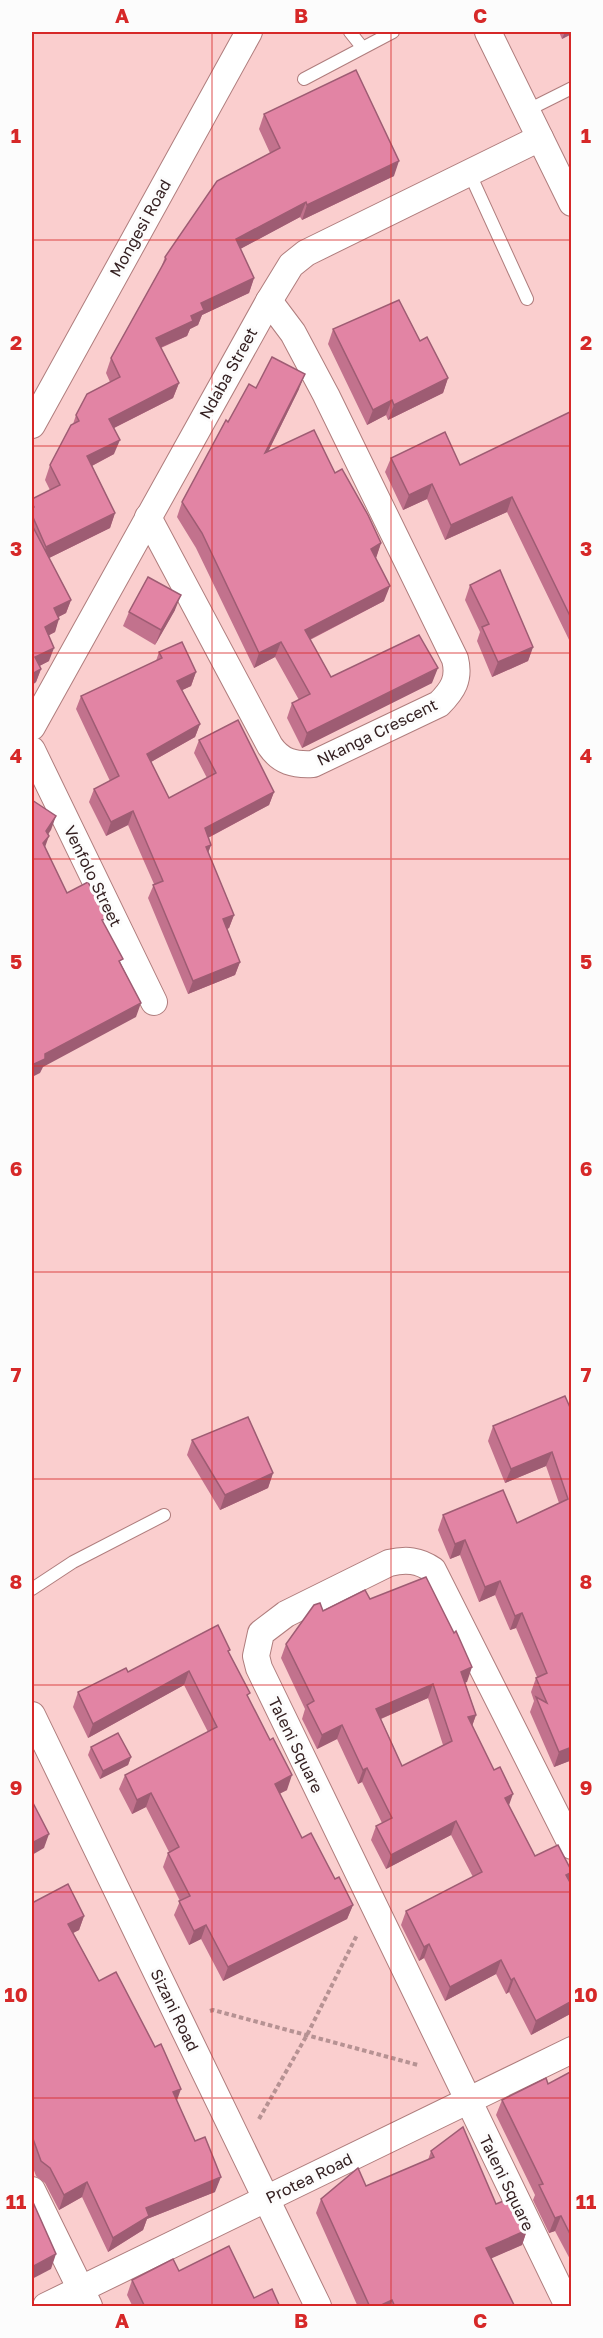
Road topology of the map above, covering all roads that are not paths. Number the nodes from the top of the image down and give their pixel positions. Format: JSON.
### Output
{"nodes":[{"id":1,"x":249,"y":32,"type":"edge"},
{"id":2,"x":350,"y":32,"type":"edge"},
{"id":3,"x":393,"y":32,"type":"edge"},
{"id":4,"x":488,"y":32,"type":"edge"},
{"id":5,"x":362,"y":47,"type":"junction"},
{"id":6,"x":304,"y":79,"type":"dead end"},
{"id":7,"x":572,"y":88,"type":"edge"},
{"id":8,"x":526,"y":111,"type":"junction"},
{"id":9,"x":540,"y":138,"type":"junction"},
{"id":10,"x":469,"y":172,"type":"junction"},
{"id":11,"x":572,"y":204,"type":"edge"},
{"id":12,"x":527,"y":299,"type":"dead end"},
{"id":13,"x":268,"y":301,"type":"junction"},
{"id":14,"x":32,"y":424,"type":"edge"},
{"id":15,"x":148,"y":517,"type":"junction"},
{"id":16,"x":32,"y":727,"type":"edge"},
{"id":17,"x":32,"y":750,"type":"edge"},
{"id":18,"x":154,"y":1002,"type":"dead end"},
{"id":19,"x":164,"y":1515,"type":"dead end"},
{"id":20,"x":32,"y":1589,"type":"edge"},
{"id":21,"x":32,"y":1715,"type":"edge"},
{"id":22,"x":572,"y":1846,"type":"edge"},
{"id":23,"x":572,"y":2050,"type":"edge"},
{"id":24,"x":467,"y":2100,"type":"junction"},
{"id":25,"x":32,"y":2190,"type":"edge"},
{"id":26,"x":266,"y":2198,"type":"junction"},
{"id":27,"x":85,"y":2298,"type":"edge"},
{"id":28,"x":46,"y":2307,"type":"edge"},
{"id":29,"x":318,"y":2307,"type":"edge"},
{"id":30,"x":568,"y":2307,"type":"edge"}],
"edges":[{"from":1,"to":14,"type":"street","name":"Mongesi Road"},
{"from":2,"to":5,"type":"lane"},
{"from":3,"to":5,"type":"lane"},
{"from":4,"to":8,"type":"street"},
{"from":5,"to":6,"type":"lane"},
{"from":7,"to":8,"type":"lane"},
{"from":8,"to":9,"type":"street"},
{"from":9,"to":10,"type":"street","name":"Ndaba Street"},
{"from":9,"to":11,"type":"street"},
{"from":10,"to":12,"type":"lane"},
{"from":10,"to":13,"type":"street","name":"Ndaba Street"},
{"from":13,"to":15,"type":"street","name":"Ndaba Street"},
{"from":13,"to":15,"type":"street","name":"Nkanga Crescent"},
{"from":15,"to":16,"type":"street","name":"Ndaba Street"},
{"from":17,"to":18,"type":"street","name":"Venfolo Street"},
{"from":19,"to":20,"type":"lane"},
{"from":21,"to":26,"type":"street","name":"Sizani Road"},
{"from":22,"to":24,"type":"street","name":"Taleni Square"},
{"from":23,"to":24,"type":"street","name":"Protea Road"},
{"from":24,"to":26,"type":"street","name":"Protea Road"},
{"from":24,"to":30,"type":"street","name":"Taleni Square"},
{"from":25,"to":27,"type":"street"},
{"from":26,"to":27,"type":"street","name":"Protea Road"},
{"from":26,"to":29,"type":"street","name":"Sizani Road"},
{"from":27,"to":28,"type":"street","name":"Protea Road"}]}
